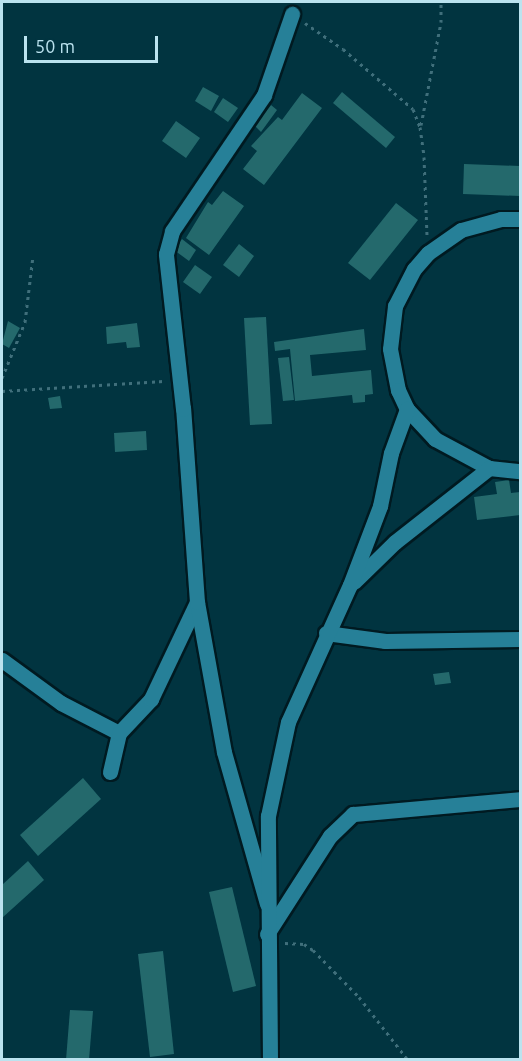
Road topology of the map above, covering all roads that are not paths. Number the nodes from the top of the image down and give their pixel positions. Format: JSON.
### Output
{"nodes":[{"id":1,"x":292,"y":14,"type":"road end"},
{"id":2,"x":520,"y":219,"type":"edge"},
{"id":3,"x":407,"y":409,"type":"junction"},
{"id":4,"x":489,"y":468,"type":"junction"},
{"id":5,"x":520,"y":471,"type":"edge"},
{"id":6,"x":350,"y":585,"type":"junction"},
{"id":7,"x":197,"y":602,"type":"junction"},
{"id":8,"x":326,"y":633,"type":"junction"},
{"id":9,"x":520,"y":639,"type":"edge"},
{"id":10,"x":2,"y":660,"type":"edge"},
{"id":11,"x":119,"y":733,"type":"junction"},
{"id":12,"x":110,"y":772,"type":"dead end"},
{"id":13,"x":520,"y":799,"type":"edge"},
{"id":14,"x":267,"y":904,"type":"junction"},
{"id":15,"x":268,"y":939,"type":"junction"},
{"id":16,"x":270,"y":1059,"type":"edge"}],
"edges":[{"from":1,"to":7,"type":"street"},
{"from":2,"to":3,"type":"street"},
{"from":3,"to":4,"type":"street"},
{"from":3,"to":6,"type":"street"},
{"from":4,"to":5,"type":"street"},
{"from":4,"to":6,"type":"street"},
{"from":6,"to":8,"type":"street"},
{"from":7,"to":11,"type":"street"},
{"from":7,"to":14,"type":"street"},
{"from":8,"to":9,"type":"street"},
{"from":8,"to":14,"type":"street"},
{"from":10,"to":11,"type":"street"},
{"from":11,"to":12,"type":"street"},
{"from":13,"to":15,"type":"street"},
{"from":14,"to":15,"type":"street"},
{"from":15,"to":16,"type":"street"}]}
